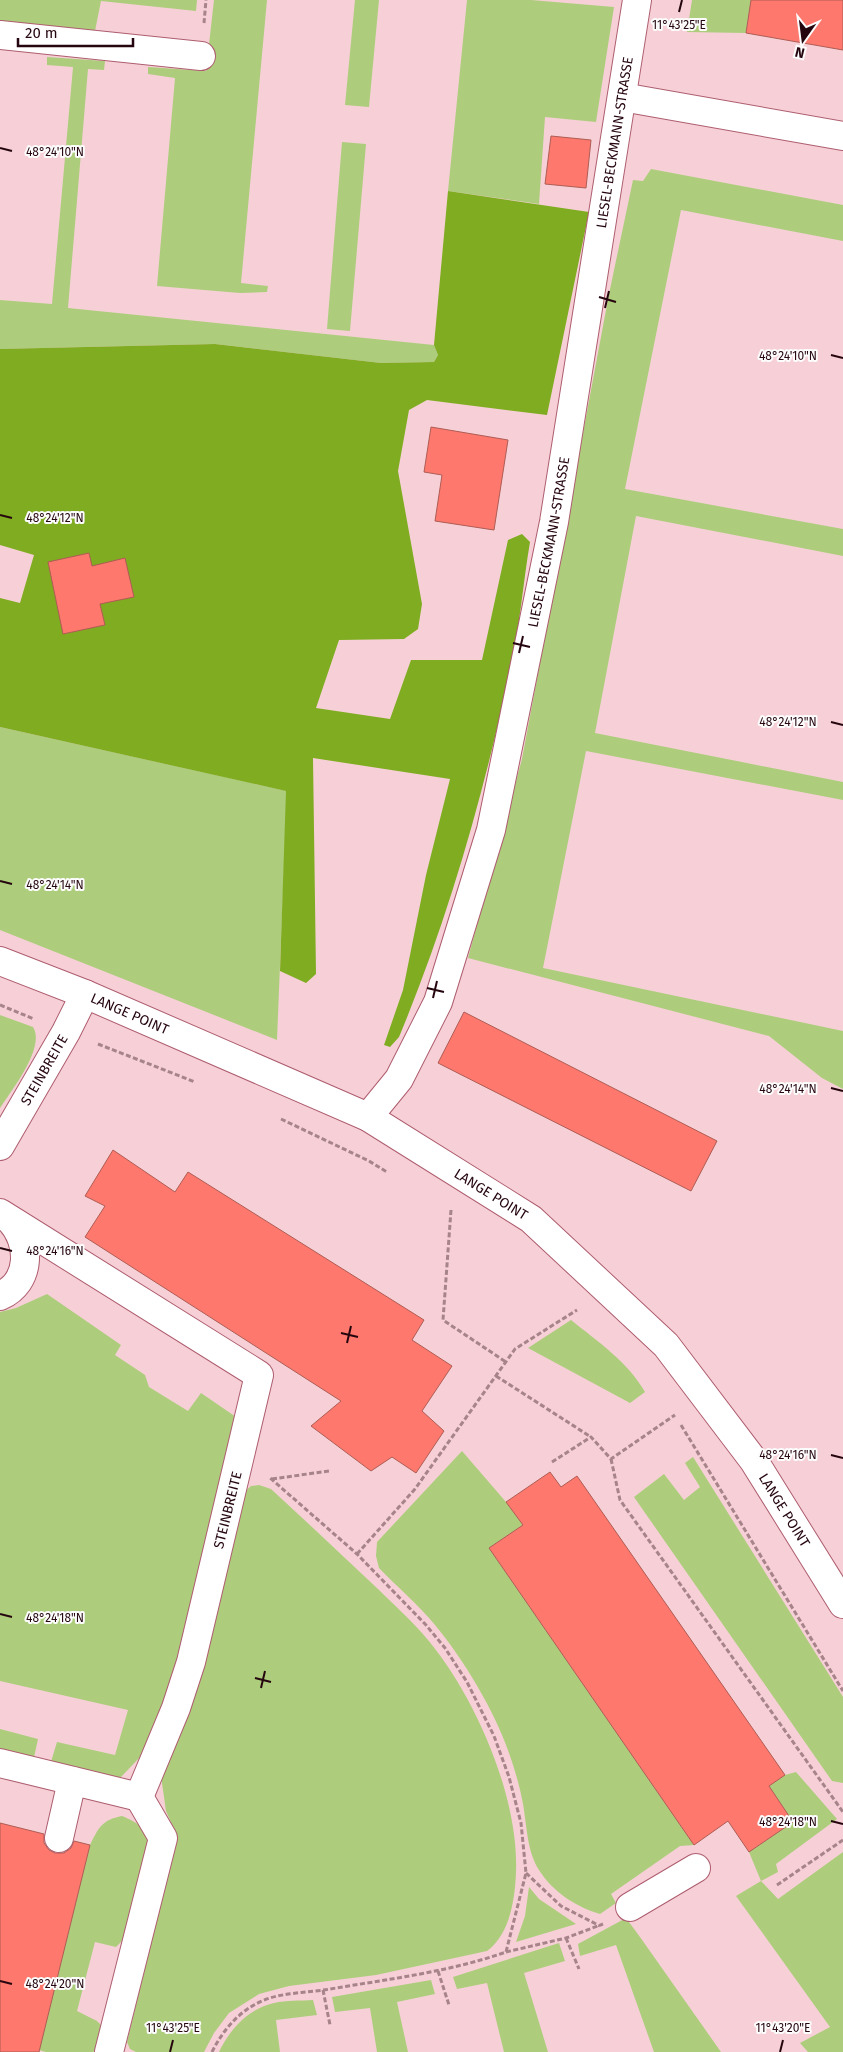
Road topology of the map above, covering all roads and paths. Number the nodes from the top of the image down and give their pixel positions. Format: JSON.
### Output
{"nodes":[{"id":1,"x":637,"y":0,"type":"edge"},
{"id":2,"x":0,"y":35,"type":"edge"},
{"id":3,"x":201,"y":56,"type":"dead end"},
{"id":4,"x":622,"y":98,"type":"junction"},
{"id":5,"x":843,"y":136,"type":"edge"},
{"id":6,"x":0,"y":961,"type":"edge"},
{"id":7,"x":85,"y":994,"type":"junction"},
{"id":8,"x":0,"y":1005,"type":"edge"},
{"id":9,"x":32,"y":1018,"type":"dead end"},
{"id":10,"x":102,"y":1045,"type":"dead end"},
{"id":11,"x":204,"y":1085,"type":"dead end"},
{"id":12,"x":275,"y":1116,"type":"dead end"},
{"id":13,"x":368,"y":1117,"type":"junction"},
{"id":14,"x":0,"y":1146,"type":"edge"},
{"id":15,"x":393,"y":1176,"type":"dead end"},
{"id":16,"x":443,"y":1205,"type":"dead end"},
{"id":17,"x":451,"y":1210,"type":"junction"},
{"id":18,"x":455,"y":1213,"type":"dead end"},
{"id":19,"x":2,"y":1214,"type":"edge"},
{"id":20,"x":0,"y":1296,"type":"edge"},
{"id":21,"x":577,"y":1310,"type":"dead end"},
{"id":22,"x":506,"y":1362,"type":"junction"},
{"id":23,"x":496,"y":1376,"type":"junction"},
{"id":24,"x":669,"y":1407,"type":"dead end"},
{"id":25,"x":675,"y":1415,"type":"junction"},
{"id":26,"x":591,"y":1437,"type":"junction"},
{"id":27,"x":242,"y":1453,"type":"junction"},
{"id":28,"x":612,"y":1459,"type":"junction"},
{"id":29,"x":552,"y":1462,"type":"dead end"},
{"id":30,"x":329,"y":1471,"type":"dead end"},
{"id":31,"x":271,"y":1479,"type":"junction"},
{"id":32,"x":357,"y":1554,"type":"junction"},
{"id":33,"x":843,"y":1604,"type":"edge"},
{"id":34,"x":843,"y":1690,"type":"edge"},
{"id":35,"x":0,"y":1763,"type":"edge"},
{"id":36,"x":72,"y":1781,"type":"junction"},
{"id":37,"x":139,"y":1797,"type":"junction"},
{"id":38,"x":843,"y":1812,"type":"edge"},
{"id":39,"x":59,"y":1838,"type":"dead end"},
{"id":40,"x":843,"y":1840,"type":"edge"},
{"id":41,"x":696,"y":1868,"type":"dead end"},
{"id":42,"x":526,"y":1873,"type":"junction"},
{"id":43,"x":777,"y":1885,"type":"dead end"},
{"id":44,"x":630,"y":1907,"type":"joint"},
{"id":45,"x":600,"y":1926,"type":"junction"},
{"id":46,"x":566,"y":1938,"type":"junction"},
{"id":47,"x":506,"y":1952,"type":"junction"},
{"id":48,"x":579,"y":1969,"type":"dead end"},
{"id":49,"x":438,"y":1971,"type":"junction"},
{"id":50,"x":323,"y":1990,"type":"junction"},
{"id":51,"x":449,"y":2005,"type":"dead end"},
{"id":52,"x":330,"y":2025,"type":"dead end"},
{"id":53,"x":109,"y":2052,"type":"edge"},
{"id":54,"x":212,"y":2052,"type":"edge"}],
"edges":[{"from":1,"to":4,"type":"street","name":"LIESEL-BECKMANN-STRASSE"},
{"from":2,"to":3,"type":"street"},
{"from":4,"to":5,"type":"street"},
{"from":4,"to":13,"type":"street","name":"LIESEL-BECKMANN-STRASSE"},
{"from":6,"to":7,"type":"street","name":"LANGE POINT"},
{"from":7,"to":13,"type":"street","name":"LANGE POINT"},
{"from":7,"to":14,"type":"street","name":"STEINBREITE"},
{"from":8,"to":9,"type":"path"},
{"from":10,"to":11,"type":"path"},
{"from":12,"to":15,"type":"path"},
{"from":13,"to":33,"type":"street","name":"LANGE POINT"},
{"from":16,"to":17,"type":"path"},
{"from":17,"to":18,"type":"path"},
{"from":17,"to":22,"type":"path"},
{"from":19,"to":20,"type":"street"},
{"from":19,"to":27,"type":"street","name":"STEINBREITE"},
{"from":21,"to":22,"type":"path"},
{"from":22,"to":23,"type":"path"},
{"from":23,"to":26,"type":"path"},
{"from":23,"to":32,"type":"path"},
{"from":24,"to":25,"type":"path"},
{"from":25,"to":28,"type":"path"},
{"from":25,"to":34,"type":"path"},
{"from":26,"to":28,"type":"path"},
{"from":26,"to":29,"type":"path"},
{"from":27,"to":31,"type":"path"},
{"from":27,"to":37,"type":"street","name":"STEINBREITE"},
{"from":28,"to":38,"type":"path"},
{"from":30,"to":31,"type":"path"},
{"from":31,"to":32,"type":"path"},
{"from":32,"to":42,"type":"path"},
{"from":35,"to":36,"type":"street"},
{"from":36,"to":37,"type":"street"},
{"from":36,"to":39,"type":"street"},
{"from":37,"to":53,"type":"street"},
{"from":40,"to":43,"type":"path"},
{"from":41,"to":44,"type":"street"},
{"from":42,"to":45,"type":"path"},
{"from":42,"to":47,"type":"path"},
{"from":44,"to":45,"type":"path"},
{"from":45,"to":46,"type":"path"},
{"from":46,"to":47,"type":"path"},
{"from":46,"to":48,"type":"path"},
{"from":47,"to":49,"type":"path"},
{"from":49,"to":50,"type":"path"},
{"from":49,"to":51,"type":"path"},
{"from":50,"to":52,"type":"path"},
{"from":50,"to":54,"type":"path"}]}
